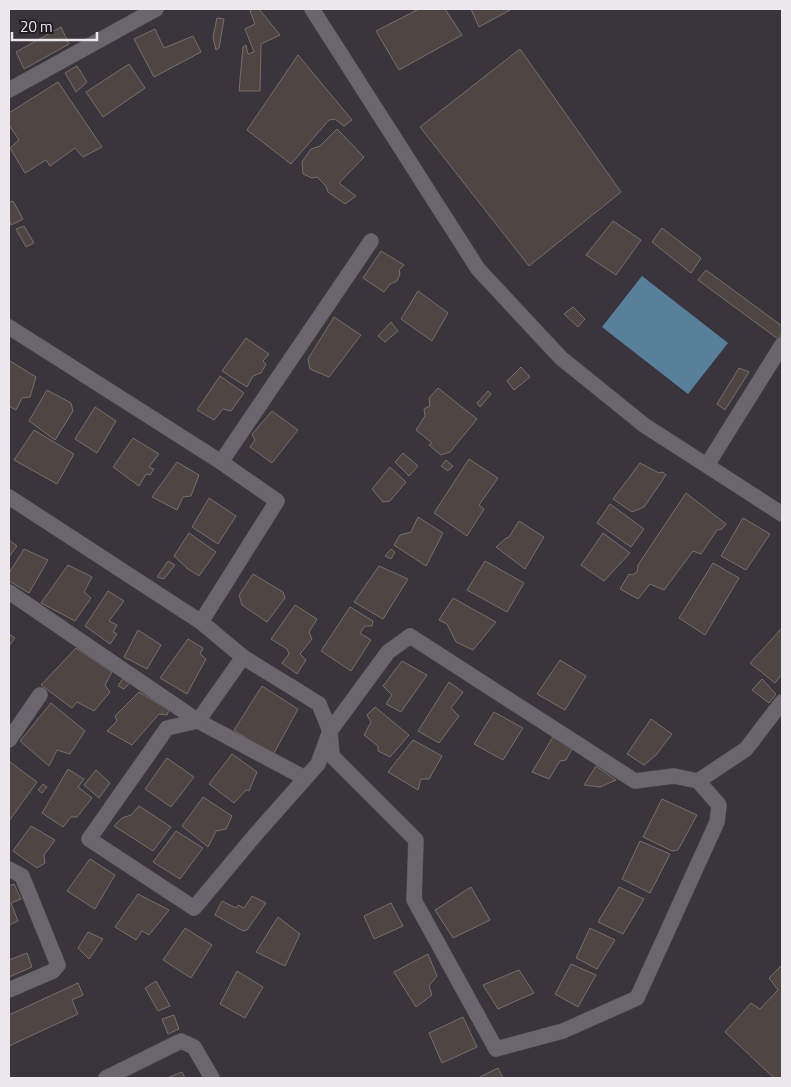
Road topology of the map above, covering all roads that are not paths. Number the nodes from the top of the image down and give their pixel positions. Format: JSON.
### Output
{"nodes":[{"id":1,"x":156,"y":9,"type":"edge"},
{"id":2,"x":312,"y":9,"type":"edge"},
{"id":3,"x":9,"y":90,"type":"edge"},
{"id":4,"x":371,"y":241,"type":"dead end"},
{"id":5,"x":9,"y":327,"type":"edge"},
{"id":6,"x":782,"y":345,"type":"edge"},
{"id":7,"x":221,"y":462,"type":"junction"},
{"id":8,"x":707,"y":466,"type":"junction"},
{"id":9,"x":9,"y":497,"type":"edge"},
{"id":10,"x":782,"y":514,"type":"edge"},
{"id":11,"x":9,"y":592,"type":"edge"},
{"id":12,"x":201,"y":622,"type":"junction"},
{"id":13,"x":243,"y":657,"type":"junction"},
{"id":14,"x":40,"y":695,"type":"dead end"},
{"id":15,"x":782,"y":702,"type":"edge"},
{"id":16,"x":198,"y":721,"type":"junction"},
{"id":17,"x":330,"y":731,"type":"junction"},
{"id":18,"x":9,"y":740,"type":"edge"},
{"id":19,"x":305,"y":778,"type":"junction"},
{"id":20,"x":698,"y":781,"type":"junction"},
{"id":21,"x":9,"y":869,"type":"edge"},
{"id":22,"x":9,"y":990,"type":"edge"},
{"id":23,"x":106,"y":1078,"type":"edge"},
{"id":24,"x":212,"y":1078,"type":"edge"}],
"edges":[{"from":1,"to":3,"type":"street"},
{"from":2,"to":8,"type":"street"},
{"from":4,"to":7,"type":"street"},
{"from":5,"to":7,"type":"street"},
{"from":6,"to":8,"type":"street"},
{"from":7,"to":12,"type":"street"},
{"from":8,"to":10,"type":"street"},
{"from":9,"to":12,"type":"street"},
{"from":11,"to":16,"type":"street"},
{"from":12,"to":13,"type":"street"},
{"from":13,"to":16,"type":"street"},
{"from":13,"to":17,"type":"street"},
{"from":14,"to":18,"type":"street"},
{"from":15,"to":20,"type":"street"},
{"from":16,"to":19,"type":"street"},
{"from":16,"to":19,"type":"street"},
{"from":17,"to":19,"type":"street"},
{"from":17,"to":20,"type":"street"},
{"from":17,"to":20,"type":"street"},
{"from":21,"to":22,"type":"street"},
{"from":23,"to":24,"type":"street"}]}
